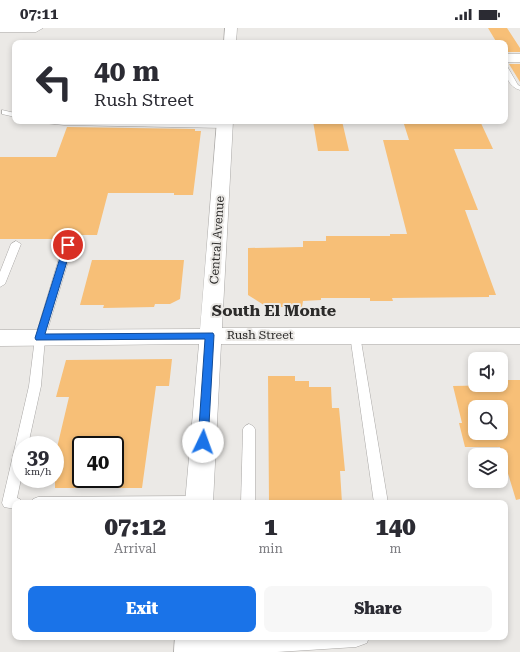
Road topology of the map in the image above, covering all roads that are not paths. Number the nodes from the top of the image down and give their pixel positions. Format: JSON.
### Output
{"nodes":[{"id":1,"x":40,"y":28,"type":"edge"},
{"id":2,"x":231,"y":28,"type":"edge"},
{"id":3,"x":0,"y":30,"type":"edge"},
{"id":4,"x":230,"y":40,"type":"edge"},
{"id":5,"x":508,"y":58,"type":"edge"},
{"id":6,"x":520,"y":58,"type":"edge"},
{"id":7,"x":508,"y":73,"type":"edge"},
{"id":8,"x":520,"y":88,"type":"edge"},
{"id":9,"x":5,"y":112,"type":"dead end"},
{"id":10,"x":12,"y":114,"type":"edge"},
{"id":11,"x":225,"y":124,"type":"edge"},
{"id":12,"x":16,"y":244,"type":"dead end"},
{"id":13,"x":68,"y":245,"type":"dead end"},
{"id":14,"x":0,"y":284,"type":"edge"},
{"id":15,"x":210,"y":335,"type":"junction"},
{"id":16,"x":355,"y":335,"type":"junction"},
{"id":17,"x":520,"y":336,"type":"edge"},
{"id":18,"x":0,"y":338,"type":"edge"},
{"id":19,"x":40,"y":338,"type":"junction"},
{"id":20,"x":249,"y":429,"type":"dead end"},
{"id":21,"x":24,"y":436,"type":"edge"},
{"id":22,"x":12,"y":488,"type":"edge"},
{"id":23,"x":199,"y":500,"type":"edge"},
{"id":24,"x":248,"y":500,"type":"edge"},
{"id":25,"x":381,"y":500,"type":"edge"},
{"id":26,"x":12,"y":503,"type":"edge"},
{"id":27,"x":320,"y":640,"type":"edge"},
{"id":28,"x":248,"y":642,"type":"edge"},
{"id":29,"x":190,"y":645,"type":"edge"}],
"edges":[{"from":1,"to":3,"type":"lane"},
{"from":2,"to":4,"type":"street"},
{"from":5,"to":6,"type":"street"},
{"from":7,"to":8,"type":"lane"},
{"from":9,"to":10,"type":"lane"},
{"from":11,"to":15,"type":"street","name":"Central Avenue"},
{"from":12,"to":14,"type":"lane"},
{"from":13,"to":19,"type":"lane"},
{"from":15,"to":16,"type":"street","name":"Rush Street"},
{"from":15,"to":19,"type":"street","name":"Rush Street"},
{"from":15,"to":23,"type":"street","name":"Central Avenue"},
{"from":16,"to":17,"type":"street","name":"Rush Street"},
{"from":16,"to":25,"type":"lane"},
{"from":18,"to":19,"type":"street","name":"Rush Street"},
{"from":19,"to":21,"type":"lane"},
{"from":20,"to":24,"type":"lane"},
{"from":22,"to":26,"type":"lane"},
{"from":27,"to":28,"type":"lane"},
{"from":28,"to":29,"type":"lane"}]}
